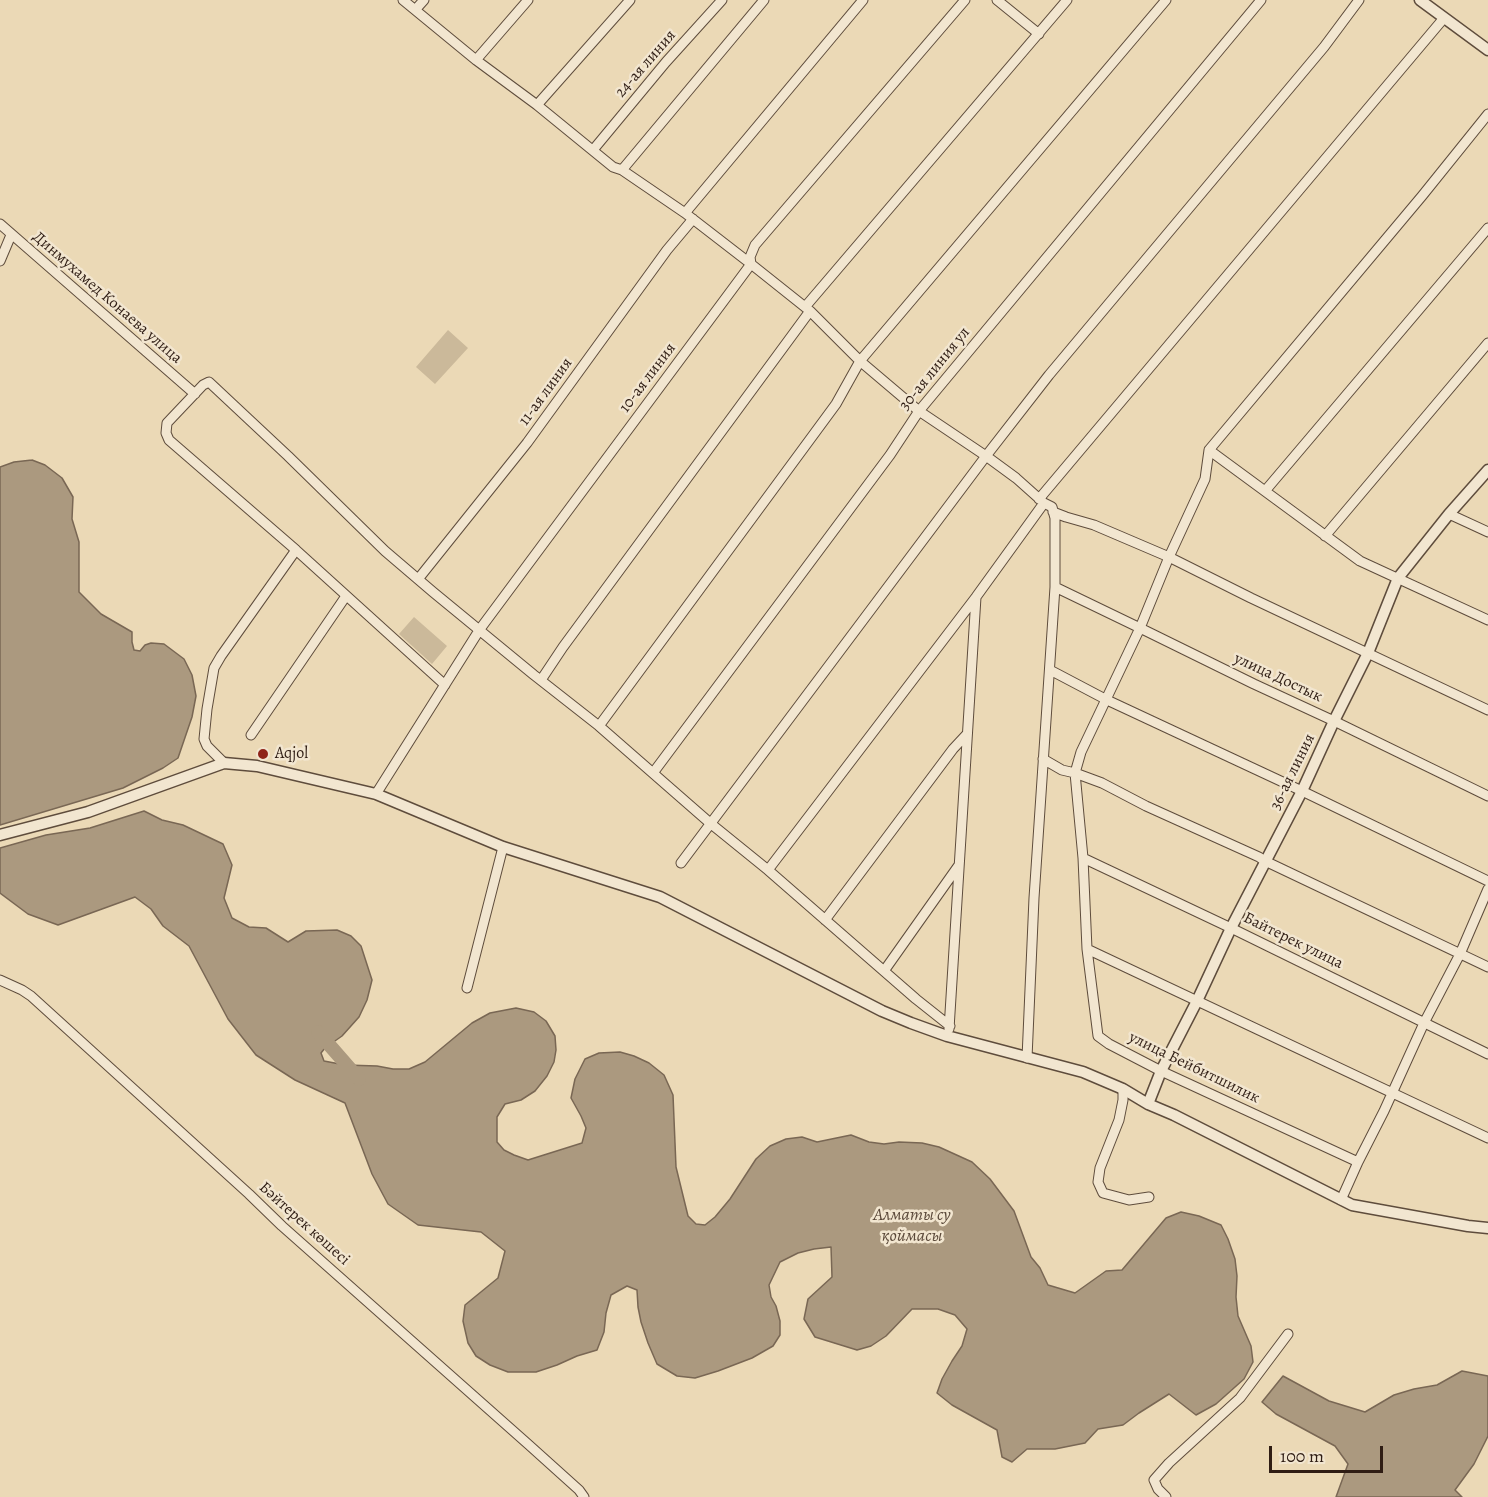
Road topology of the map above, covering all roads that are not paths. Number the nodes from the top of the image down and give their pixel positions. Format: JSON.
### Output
{"nodes":[{"id":1,"x":403,"y":0,"type":"edge"},
{"id":2,"x":424,"y":0,"type":"edge"},
{"id":3,"x":528,"y":0,"type":"edge"},
{"id":4,"x":630,"y":0,"type":"edge"},
{"id":5,"x":722,"y":0,"type":"edge"},
{"id":6,"x":756,"y":0,"type":"edge"},
{"id":7,"x":764,"y":0,"type":"edge"},
{"id":8,"x":863,"y":0,"type":"edge"},
{"id":9,"x":965,"y":0,"type":"edge"},
{"id":10,"x":997,"y":0,"type":"edge"},
{"id":11,"x":1067,"y":0,"type":"edge"},
{"id":12,"x":1166,"y":0,"type":"edge"},
{"id":13,"x":1261,"y":0,"type":"edge"},
{"id":14,"x":1359,"y":0,"type":"edge"},
{"id":15,"x":1420,"y":0,"type":"edge"},
{"id":16,"x":415,"y":10,"type":"junction"},
{"id":17,"x":754,"y":12,"type":"junction"},
{"id":18,"x":1444,"y":18,"type":"junction"},
{"id":19,"x":1039,"y":33,"type":"junction"},
{"id":20,"x":1488,"y":50,"type":"edge"},
{"id":21,"x":476,"y":60,"type":"junction"},
{"id":22,"x":537,"y":105,"type":"junction"},
{"id":23,"x":1488,"y":114,"type":"edge"},
{"id":24,"x":593,"y":150,"type":"junction"},
{"id":25,"x":622,"y":170,"type":"junction"},
{"id":26,"x":689,"y":216,"type":"junction"},
{"id":27,"x":0,"y":224,"type":"edge"},
{"id":28,"x":1488,"y":228,"type":"edge"},
{"id":29,"x":11,"y":235,"type":"junction"},
{"id":30,"x":0,"y":261,"type":"edge"},
{"id":31,"x":751,"y":264,"type":"junction"},
{"id":32,"x":807,"y":309,"type":"junction"},
{"id":33,"x":1488,"y":343,"type":"edge"},
{"id":34,"x":860,"y":361,"type":"junction"},
{"id":35,"x":195,"y":394,"type":"junction"},
{"id":36,"x":919,"y":411,"type":"junction"},
{"id":37,"x":1209,"y":450,"type":"junction"},
{"id":38,"x":986,"y":456,"type":"junction"},
{"id":39,"x":1488,"y":470,"type":"edge"},
{"id":40,"x":1265,"y":490,"type":"junction"},
{"id":41,"x":1042,"y":501,"type":"junction"},
{"id":42,"x":1053,"y":512,"type":"junction"},
{"id":43,"x":1449,"y":514,"type":"junction"},
{"id":44,"x":1488,"y":532,"type":"edge"},
{"id":45,"x":1325,"y":536,"type":"junction"},
{"id":46,"x":296,"y":550,"type":"junction"},
{"id":47,"x":1169,"y":557,"type":"junction"},
{"id":48,"x":419,"y":578,"type":"junction"},
{"id":49,"x":1398,"y":578,"type":"junction"},
{"id":50,"x":1055,"y":587,"type":"junction"},
{"id":51,"x":346,"y":596,"type":"junction"},
{"id":52,"x":975,"y":597,"type":"junction"},
{"id":53,"x":1488,"y":621,"type":"edge"},
{"id":54,"x":1140,"y":628,"type":"junction"},
{"id":55,"x":480,"y":629,"type":"junction"},
{"id":56,"x":1368,"y":653,"type":"junction"},
{"id":57,"x":1050,"y":670,"type":"junction"},
{"id":58,"x":541,"y":680,"type":"junction"},
{"id":59,"x":445,"y":685,"type":"junction"},
{"id":60,"x":1107,"y":700,"type":"junction"},
{"id":61,"x":1488,"y":710,"type":"edge"},
{"id":62,"x":1334,"y":721,"type":"junction"},
{"id":63,"x":599,"y":726,"type":"junction"},
{"id":64,"x":967,"y":734,"type":"junction"},
{"id":65,"x":251,"y":735,"type":"dead end"},
{"id":66,"x":1043,"y":759,"type":"junction"},
{"id":67,"x":225,"y":763,"type":"junction"},
{"id":68,"x":1075,"y":772,"type":"junction"},
{"id":69,"x":653,"y":773,"type":"junction"},
{"id":70,"x":1302,"y":791,"type":"junction"},
{"id":71,"x":376,"y":794,"type":"junction"},
{"id":72,"x":1488,"y":796,"type":"edge"},
{"id":73,"x":710,"y":823,"type":"junction"},
{"id":74,"x":0,"y":835,"type":"edge"},
{"id":75,"x":503,"y":847,"type":"junction"},
{"id":76,"x":1083,"y":858,"type":"junction"},
{"id":77,"x":1265,"y":861,"type":"junction"},
{"id":78,"x":681,"y":863,"type":"dead end"},
{"id":79,"x":959,"y":864,"type":"junction"},
{"id":80,"x":768,"y":870,"type":"junction"},
{"id":81,"x":1488,"y":881,"type":"edge"},
{"id":82,"x":1488,"y":889,"type":"edge"},
{"id":83,"x":825,"y":920,"type":"junction"},
{"id":84,"x":1231,"y":928,"type":"junction"},
{"id":85,"x":1087,"y":949,"type":"junction"},
{"id":86,"x":1460,"y":954,"type":"junction"},
{"id":87,"x":1488,"y":968,"type":"edge"},
{"id":88,"x":884,"y":971,"type":"junction"},
{"id":89,"x":0,"y":980,"type":"edge"},
{"id":90,"x":467,"y":988,"type":"dead end"},
{"id":91,"x":1197,"y":1001,"type":"junction"},
{"id":92,"x":1424,"y":1023,"type":"junction"},
{"id":93,"x":949,"y":1031,"type":"junction"},
{"id":94,"x":1488,"y":1054,"type":"edge"},
{"id":95,"x":1027,"y":1058,"type":"junction"},
{"id":96,"x":1161,"y":1071,"type":"junction"},
{"id":97,"x":1123,"y":1089,"type":"junction"},
{"id":98,"x":1391,"y":1093,"type":"junction"},
{"id":99,"x":1148,"y":1104,"type":"junction"},
{"id":100,"x":1488,"y":1138,"type":"edge"},
{"id":101,"x":1358,"y":1162,"type":"junction"},
{"id":102,"x":1149,"y":1197,"type":"dead end"},
{"id":103,"x":1341,"y":1200,"type":"junction"},
{"id":104,"x":1488,"y":1228,"type":"edge"},
{"id":105,"x":1288,"y":1334,"type":"dead end"},
{"id":106,"x":584,"y":1497,"type":"edge"},
{"id":107,"x":1166,"y":1497,"type":"edge"}],
"edges":[{"from":1,"to":16,"type":"street"},
{"from":2,"to":16,"type":"street"},
{"from":3,"to":21,"type":"street"},
{"from":4,"to":22,"type":"street"},
{"from":5,"to":24,"type":"street","name":"24-ая линия"},
{"from":6,"to":17,"type":"street"},
{"from":7,"to":17,"type":"street"},
{"from":8,"to":26,"type":"street","name":"11-ая линия"},
{"from":9,"to":31,"type":"street","name":"10-ая линия"},
{"from":10,"to":19,"type":"street"},
{"from":11,"to":19,"type":"street"},
{"from":12,"to":34,"type":"street"},
{"from":13,"to":36,"type":"street","name":"30-ая линия ул"},
{"from":14,"to":38,"type":"street"},
{"from":15,"to":18,"type":"street"},
{"from":16,"to":21,"type":"street"},
{"from":17,"to":25,"type":"street"},
{"from":18,"to":20,"type":"street"},
{"from":18,"to":41,"type":"street"},
{"from":19,"to":32,"type":"street"},
{"from":21,"to":22,"type":"street"},
{"from":22,"to":24,"type":"street"},
{"from":23,"to":37,"type":"street"},
{"from":24,"to":25,"type":"street"},
{"from":25,"to":26,"type":"street"},
{"from":26,"to":31,"type":"street"},
{"from":26,"to":48,"type":"street","name":"11-ая линия"},
{"from":27,"to":29,"type":"street","name":"Динмухамед Конаева улица"},
{"from":28,"to":40,"type":"street"},
{"from":29,"to":30,"type":"street"},
{"from":29,"to":35,"type":"street","name":"Динмухамед Конаева улица"},
{"from":31,"to":32,"type":"street"},
{"from":31,"to":55,"type":"street","name":"10-ая линия"},
{"from":32,"to":34,"type":"street"},
{"from":32,"to":58,"type":"street"},
{"from":33,"to":45,"type":"street"},
{"from":34,"to":36,"type":"street"},
{"from":34,"to":63,"type":"street"},
{"from":35,"to":46,"type":"street"},
{"from":35,"to":48,"type":"street"},
{"from":36,"to":38,"type":"street"},
{"from":36,"to":69,"type":"street","name":"30-ая линия ул"},
{"from":37,"to":40,"type":"street"},
{"from":37,"to":47,"type":"street"},
{"from":38,"to":41,"type":"street"},
{"from":38,"to":73,"type":"street"},
{"from":39,"to":43,"type":"street","name":"36-ая линия"},
{"from":40,"to":45,"type":"street"},
{"from":41,"to":42,"type":"street"},
{"from":41,"to":52,"type":"street"},
{"from":42,"to":47,"type":"street"},
{"from":42,"to":50,"type":"street"},
{"from":43,"to":44,"type":"street"},
{"from":43,"to":49,"type":"street","name":"36-ая линия"},
{"from":45,"to":49,"type":"street"},
{"from":46,"to":51,"type":"street"},
{"from":46,"to":67,"type":"street"},
{"from":47,"to":54,"type":"street"},
{"from":47,"to":56,"type":"street"},
{"from":48,"to":55,"type":"street"},
{"from":49,"to":53,"type":"street"},
{"from":49,"to":56,"type":"street","name":"36-ая линия"},
{"from":50,"to":54,"type":"street","name":"улица Достык"},
{"from":50,"to":57,"type":"street"},
{"from":51,"to":59,"type":"street"},
{"from":51,"to":65,"type":"street"},
{"from":52,"to":64,"type":"street"},
{"from":52,"to":80,"type":"street"},
{"from":54,"to":60,"type":"street"},
{"from":54,"to":62,"type":"street","name":"улица Достык"},
{"from":55,"to":58,"type":"street"},
{"from":55,"to":59,"type":"street","name":"10-ая линия"},
{"from":56,"to":61,"type":"street"},
{"from":56,"to":62,"type":"street","name":"36-ая линия"},
{"from":57,"to":60,"type":"street"},
{"from":57,"to":66,"type":"street"},
{"from":58,"to":63,"type":"street"},
{"from":59,"to":71,"type":"street","name":"10-ая линия"},
{"from":60,"to":68,"type":"street"},
{"from":60,"to":70,"type":"street"},
{"from":62,"to":70,"type":"street","name":"36-ая линия"},
{"from":62,"to":72,"type":"street","name":"улица Достык"},
{"from":63,"to":69,"type":"street"},
{"from":64,"to":79,"type":"street"},
{"from":64,"to":83,"type":"street"},
{"from":66,"to":68,"type":"street"},
{"from":66,"to":95,"type":"street"},
{"from":67,"to":71,"type":"street"},
{"from":67,"to":74,"type":"street"},
{"from":68,"to":76,"type":"street"},
{"from":68,"to":77,"type":"street"},
{"from":69,"to":73,"type":"street"},
{"from":70,"to":77,"type":"street","name":"36-ая линия"},
{"from":70,"to":81,"type":"street"},
{"from":71,"to":75,"type":"street"},
{"from":73,"to":78,"type":"street"},
{"from":73,"to":80,"type":"street"},
{"from":75,"to":90,"type":"street"},
{"from":75,"to":93,"type":"street"},
{"from":76,"to":84,"type":"street","name":"Байтерек улица"},
{"from":76,"to":85,"type":"street"},
{"from":77,"to":84,"type":"street","name":"36-ая линия"},
{"from":77,"to":86,"type":"street"},
{"from":79,"to":88,"type":"street"},
{"from":79,"to":93,"type":"street"},
{"from":80,"to":83,"type":"street"},
{"from":82,"to":86,"type":"street"},
{"from":83,"to":88,"type":"street"},
{"from":84,"to":91,"type":"street","name":"36-ая линия"},
{"from":84,"to":92,"type":"street","name":"Байтерек улица"},
{"from":85,"to":91,"type":"street"},
{"from":85,"to":96,"type":"street","name":"улица Бейбитшилик"},
{"from":86,"to":87,"type":"street"},
{"from":86,"to":92,"type":"street"},
{"from":88,"to":93,"type":"street"},
{"from":89,"to":106,"type":"street","name":"Бәйтерек көшесі"},
{"from":91,"to":96,"type":"street","name":"36-ая линия"},
{"from":91,"to":98,"type":"street"},
{"from":92,"to":94,"type":"street","name":"Байтерек улица"},
{"from":92,"to":98,"type":"street"},
{"from":93,"to":95,"type":"street"},
{"from":95,"to":97,"type":"street"},
{"from":96,"to":99,"type":"street","name":"36-ая линия"},
{"from":96,"to":101,"type":"street","name":"улица Бейбитшилик"},
{"from":97,"to":99,"type":"street"},
{"from":97,"to":102,"type":"street"},
{"from":98,"to":100,"type":"street"},
{"from":98,"to":101,"type":"street"},
{"from":99,"to":103,"type":"street"},
{"from":101,"to":103,"type":"street"},
{"from":103,"to":104,"type":"street"},
{"from":105,"to":107,"type":"street"}]}
